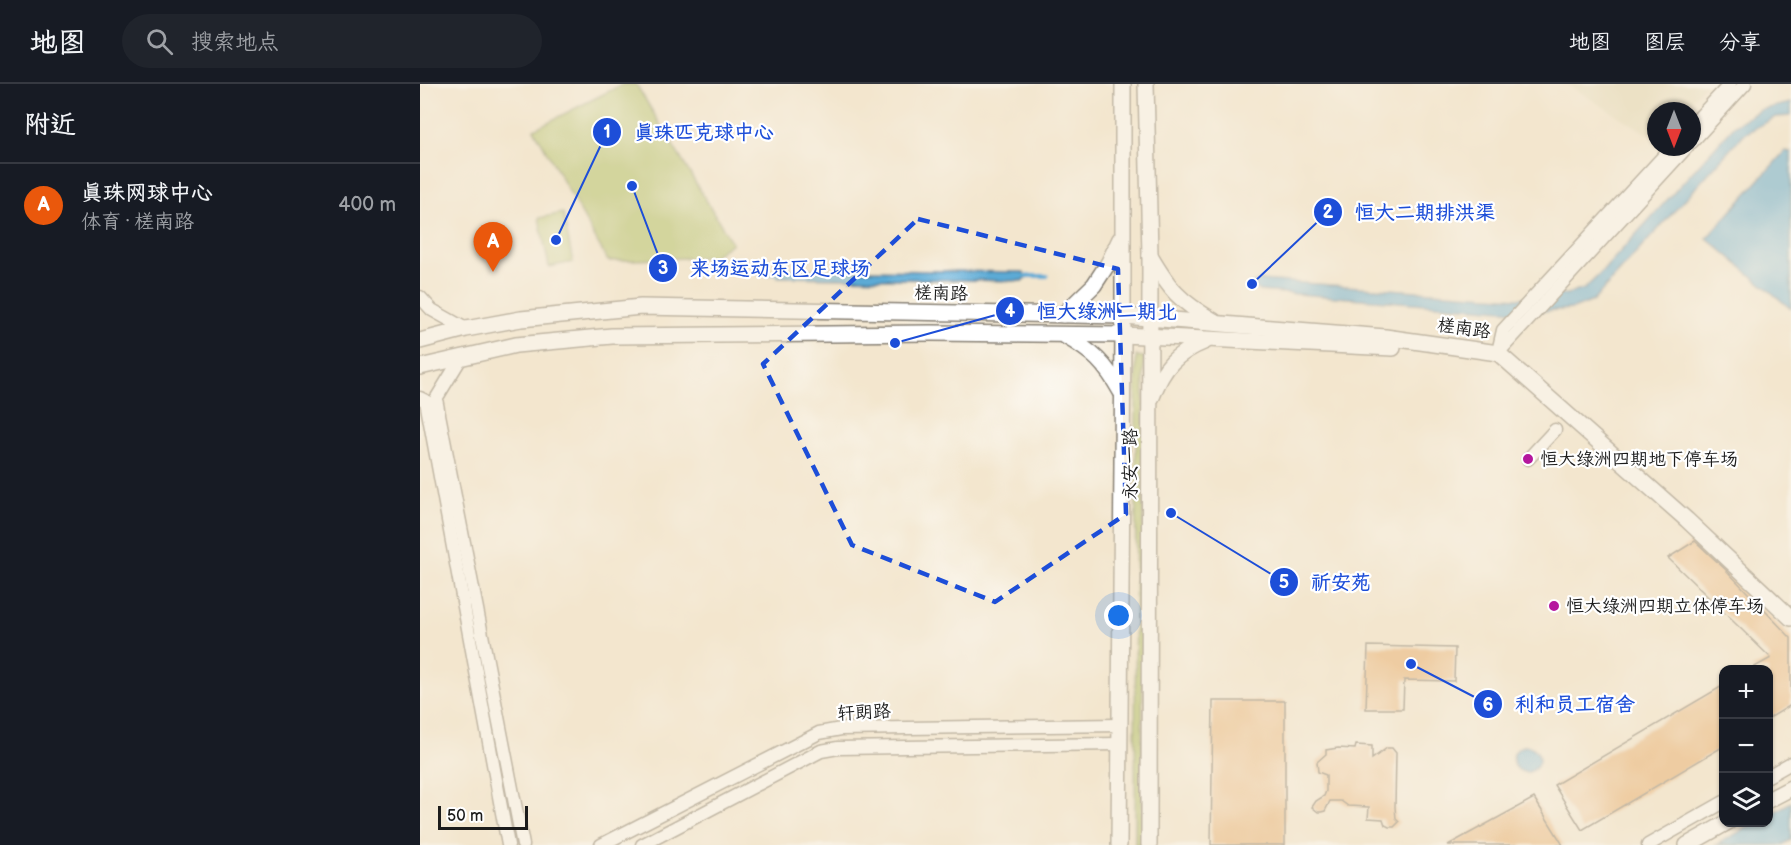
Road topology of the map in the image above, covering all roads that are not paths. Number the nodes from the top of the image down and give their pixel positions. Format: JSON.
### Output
{"nodes":[{"id":1,"x":1121,"y":84,"type":"edge"},
{"id":2,"x":1146,"y":84,"type":"edge"},
{"id":3,"x":1155,"y":84,"type":"edge"},
{"id":4,"x":1730,"y":84,"type":"edge"},
{"id":5,"x":1745,"y":84,"type":"edge"},
{"id":6,"x":1701,"y":115,"type":"edge"},
{"id":7,"x":1701,"y":132,"type":"edge"},
{"id":8,"x":1664,"y":156,"type":"edge"},
{"id":9,"x":1679,"y":156,"type":"edge"},
{"id":10,"x":1149,"y":173,"type":"junction"},
{"id":11,"x":1123,"y":235,"type":"junction"},
{"id":12,"x":1149,"y":255,"type":"junction"},
{"id":13,"x":420,"y":297,"type":"edge"},
{"id":14,"x":673,"y":308,"type":"junction"},
{"id":15,"x":1063,"y":315,"type":"junction"},
{"id":16,"x":1123,"y":316,"type":"junction"},
{"id":17,"x":1149,"y":317,"type":"junction"},
{"id":18,"x":1216,"y":323,"type":"junction"},
{"id":19,"x":466,"y":329,"type":"junction"},
{"id":20,"x":673,"y":335,"type":"junction"},
{"id":21,"x":1062,"y":335,"type":"junction"},
{"id":22,"x":1123,"y":335,"type":"junction"},
{"id":23,"x":1149,"y":336,"type":"junction"},
{"id":24,"x":1210,"y":339,"type":"junction"},
{"id":25,"x":420,"y":342,"type":"edge"},
{"id":26,"x":1498,"y":353,"type":"junction"},
{"id":27,"x":461,"y":358,"type":"junction"},
{"id":28,"x":420,"y":367,"type":"edge"},
{"id":29,"x":1122,"y":394,"type":"junction"},
{"id":30,"x":420,"y":398,"type":"edge"},
{"id":31,"x":1149,"y":402,"type":"junction"},
{"id":32,"x":1555,"y":430,"type":"dead end"},
{"id":33,"x":1528,"y":459,"type":"dead end"},
{"id":34,"x":1791,"y":618,"type":"edge"},
{"id":35,"x":1120,"y":725,"type":"junction"},
{"id":36,"x":1119,"y":744,"type":"junction"},
{"id":37,"x":1791,"y":763,"type":"edge"},
{"id":38,"x":1773,"y":773,"type":"edge"},
{"id":39,"x":1791,"y":788,"type":"edge"},
{"id":40,"x":1773,"y":797,"type":"edge"},
{"id":41,"x":1719,"y":805,"type":"edge"},
{"id":42,"x":1719,"y":827,"type":"edge"},
{"id":43,"x":508,"y":845,"type":"edge"},
{"id":44,"x":523,"y":845,"type":"edge"},
{"id":45,"x":601,"y":845,"type":"edge"},
{"id":46,"x":642,"y":845,"type":"edge"},
{"id":47,"x":1119,"y":845,"type":"edge"},
{"id":48,"x":1149,"y":845,"type":"edge"},
{"id":49,"x":1648,"y":845,"type":"edge"},
{"id":50,"x":1687,"y":845,"type":"edge"}],
"edges":[{"from":1,"to":11,"type":"main road","name":"永安一路"},
{"from":2,"to":10,"type":"main road","name":"永安一路"},
{"from":3,"to":10,"type":"main road"},
{"from":4,"to":6,"type":"street"},
{"from":5,"to":7,"type":"street"},
{"from":8,"to":26,"type":"street"},
{"from":9,"to":26,"type":"street"},
{"from":10,"to":12,"type":"main road","name":"永安一路"},
{"from":11,"to":15,"type":"main road"},
{"from":11,"to":16,"type":"main road","name":"永安一路"},
{"from":12,"to":17,"type":"main road","name":"永安一路"},
{"from":12,"to":18,"type":"main road"},
{"from":13,"to":19,"type":"street"},
{"from":14,"to":15,"type":"main road","name":"槎南路"},
{"from":14,"to":19,"type":"main road","name":"槎南路"},
{"from":14,"to":20,"type":"main road"},
{"from":15,"to":16,"type":"main road","name":"槎南路"},
{"from":16,"to":17,"type":"main road","name":"槎南路"},
{"from":16,"to":22,"type":"main road","name":"永安一路"},
{"from":17,"to":18,"type":"main road","name":"槎南路"},
{"from":17,"to":23,"type":"main road","name":"永安一路"},
{"from":18,"to":26,"type":"main road","name":"槎南路"},
{"from":19,"to":25,"type":"main road","name":"槎南路"},
{"from":20,"to":21,"type":"main road","name":"槎南路"},
{"from":20,"to":27,"type":"main road","name":"槎南路"},
{"from":21,"to":22,"type":"main road","name":"槎南路"},
{"from":21,"to":29,"type":"main road"},
{"from":22,"to":23,"type":"main road","name":"槎南路"},
{"from":22,"to":29,"type":"main road","name":"永安一路"},
{"from":23,"to":24,"type":"main road","name":"槎南路"},
{"from":23,"to":31,"type":"main road","name":"永安一路"},
{"from":24,"to":26,"type":"main road","name":"槎南路"},
{"from":24,"to":31,"type":"main road"},
{"from":26,"to":34,"type":"main road"},
{"from":27,"to":28,"type":"main road","name":"槎南路"},
{"from":27,"to":44,"type":"street"},
{"from":29,"to":35,"type":"main road","name":"永安一路"},
{"from":30,"to":43,"type":"street"},
{"from":31,"to":48,"type":"main road","name":"永安一路"},
{"from":32,"to":33,"type":"street"},
{"from":35,"to":36,"type":"main road","name":"永安一路"},
{"from":35,"to":45,"type":"street","name":"轩朗路"},
{"from":36,"to":46,"type":"street","name":"轩朗路"},
{"from":36,"to":47,"type":"main road","name":"永安一路"},
{"from":37,"to":38,"type":"street"},
{"from":39,"to":40,"type":"main road"},
{"from":41,"to":49,"type":"street"},
{"from":42,"to":50,"type":"main road"}]}
